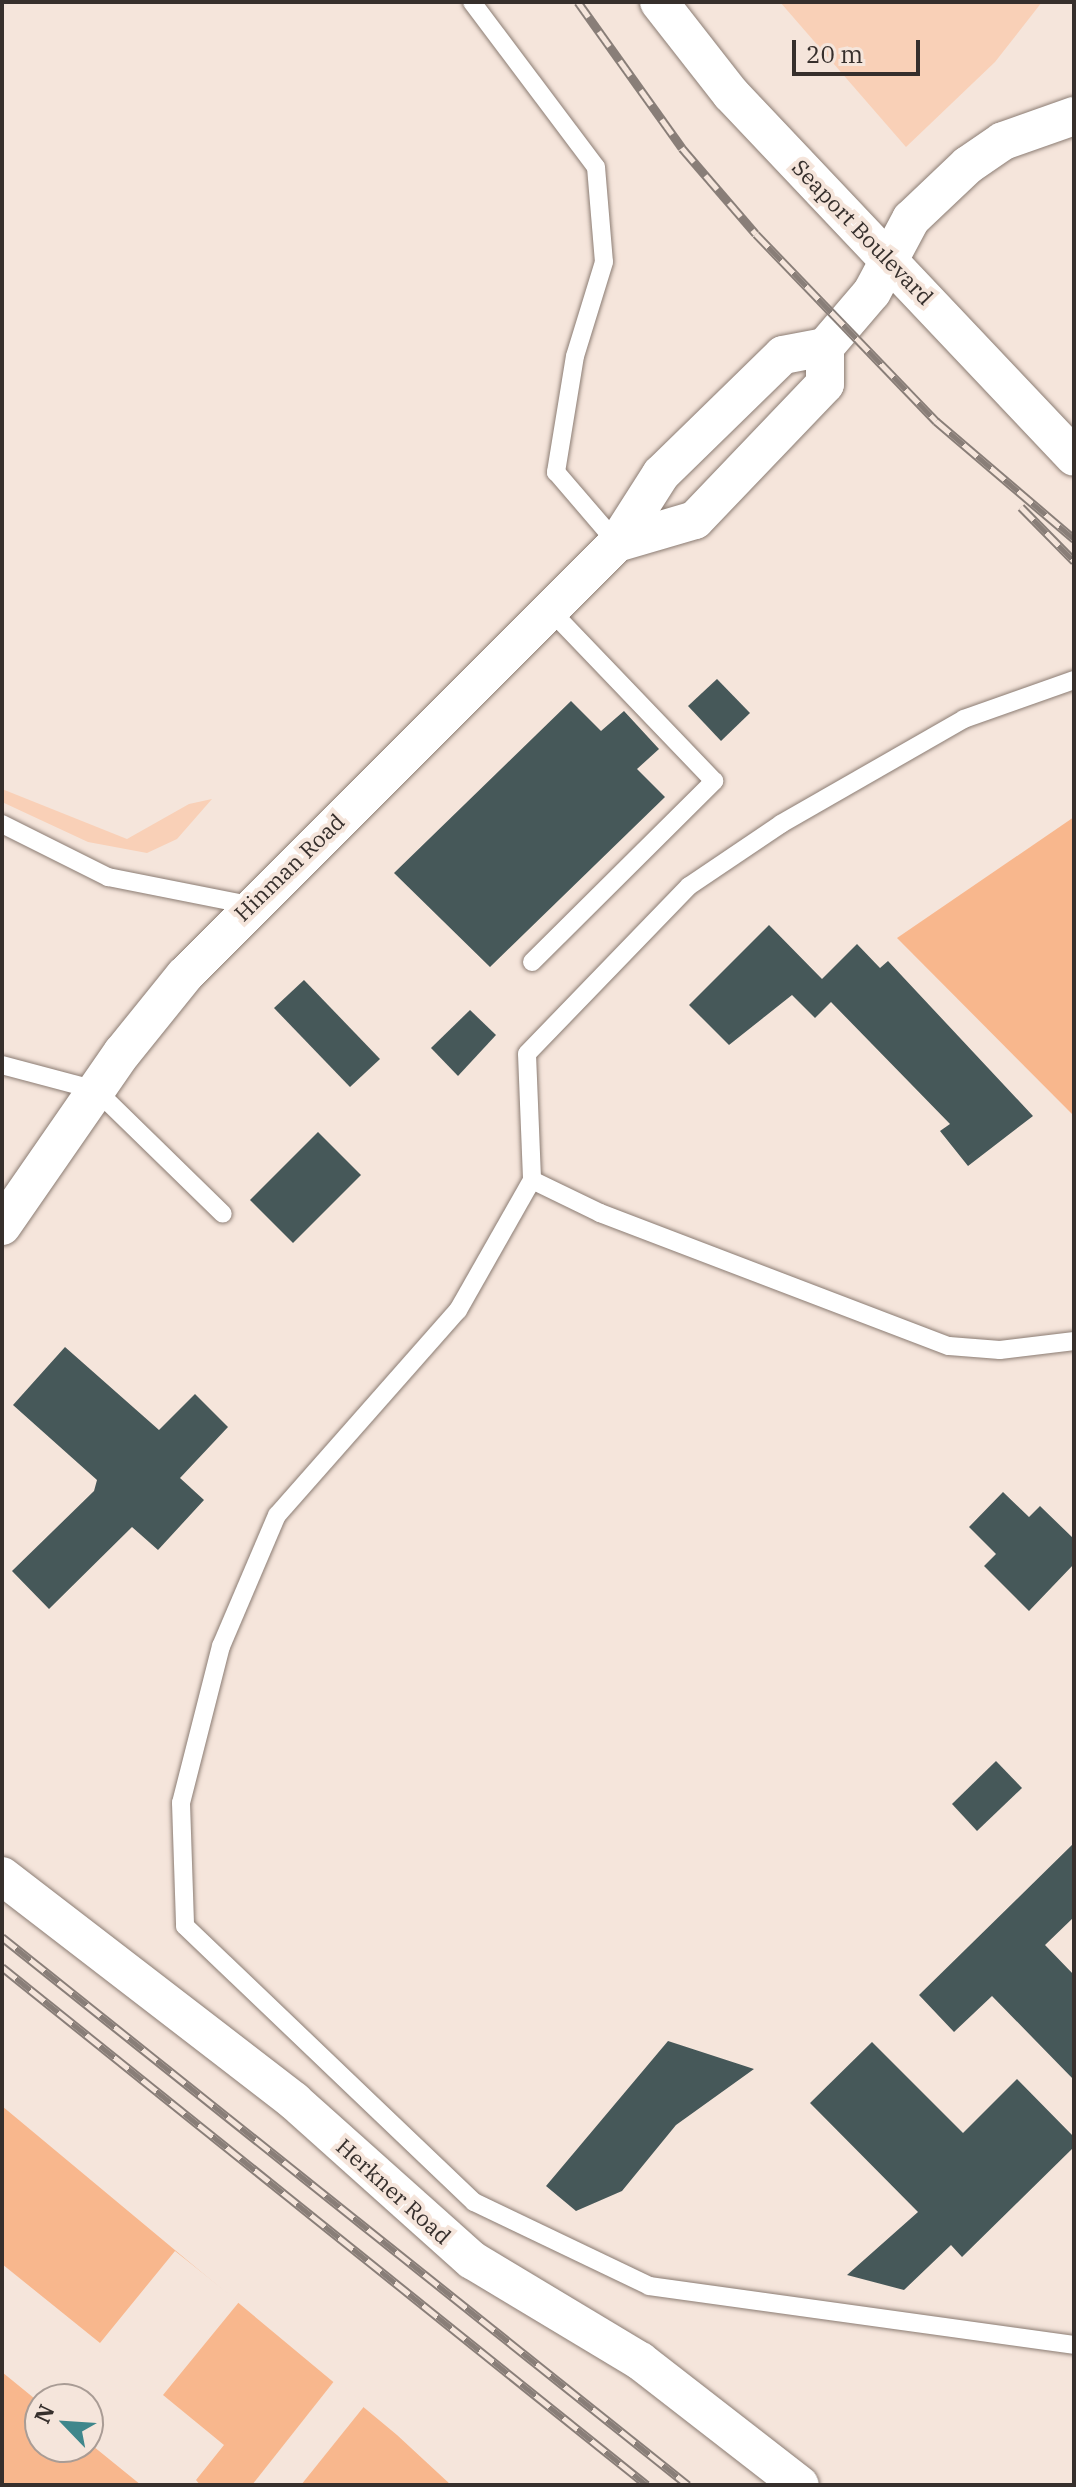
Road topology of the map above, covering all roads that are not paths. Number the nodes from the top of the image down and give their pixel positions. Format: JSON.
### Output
{"nodes":[{"id":1,"x":472,"y":2,"type":"edge"},
{"id":2,"x":659,"y":2,"type":"edge"},
{"id":3,"x":1074,"y":116,"type":"edge"},
{"id":4,"x":887,"y":256,"type":"junction"},
{"id":5,"x":825,"y":347,"type":"junction"},
{"id":6,"x":1074,"y":457,"type":"edge"},
{"id":7,"x":617,"y":543,"type":"junction"},
{"id":8,"x":553,"y":613,"type":"junction"},
{"id":9,"x":1074,"y":680,"type":"edge"},
{"id":10,"x":2,"y":824,"type":"edge"},
{"id":11,"x":249,"y":905,"type":"junction"},
{"id":12,"x":532,"y":962,"type":"dead end"},
{"id":13,"x":2,"y":1065,"type":"edge"},
{"id":14,"x":96,"y":1090,"type":"junction"},
{"id":15,"x":532,"y":1180,"type":"junction"},
{"id":16,"x":223,"y":1214,"type":"dead end"},
{"id":17,"x":2,"y":1226,"type":"edge"},
{"id":18,"x":1074,"y":1341,"type":"edge"},
{"id":19,"x":2,"y":1876,"type":"edge"},
{"id":20,"x":1074,"y":2345,"type":"edge"},
{"id":21,"x":800,"y":2485,"type":"edge"}],
"edges":[{"from":1,"to":7,"type":"lane"},
{"from":2,"to":4,"type":"street","name":"Seaport Boulevard"},
{"from":3,"to":4,"type":"street"},
{"from":4,"to":5,"type":"street"},
{"from":4,"to":6,"type":"street","name":"Seaport Boulevard"},
{"from":5,"to":7,"type":"street","name":"Hinman Road"},
{"from":5,"to":7,"type":"street"},
{"from":7,"to":8,"type":"street","name":"Hinman Road"},
{"from":8,"to":11,"type":"street","name":"Hinman Road"},
{"from":8,"to":12,"type":"lane"},
{"from":9,"to":15,"type":"lane"},
{"from":10,"to":11,"type":"lane"},
{"from":11,"to":14,"type":"street","name":"Hinman Road"},
{"from":13,"to":14,"type":"lane"},
{"from":14,"to":16,"type":"lane"},
{"from":14,"to":17,"type":"street","name":"Hinman Road"},
{"from":15,"to":18,"type":"lane"},
{"from":15,"to":20,"type":"lane"},
{"from":19,"to":21,"type":"street","name":"Herkner Road"}]}
